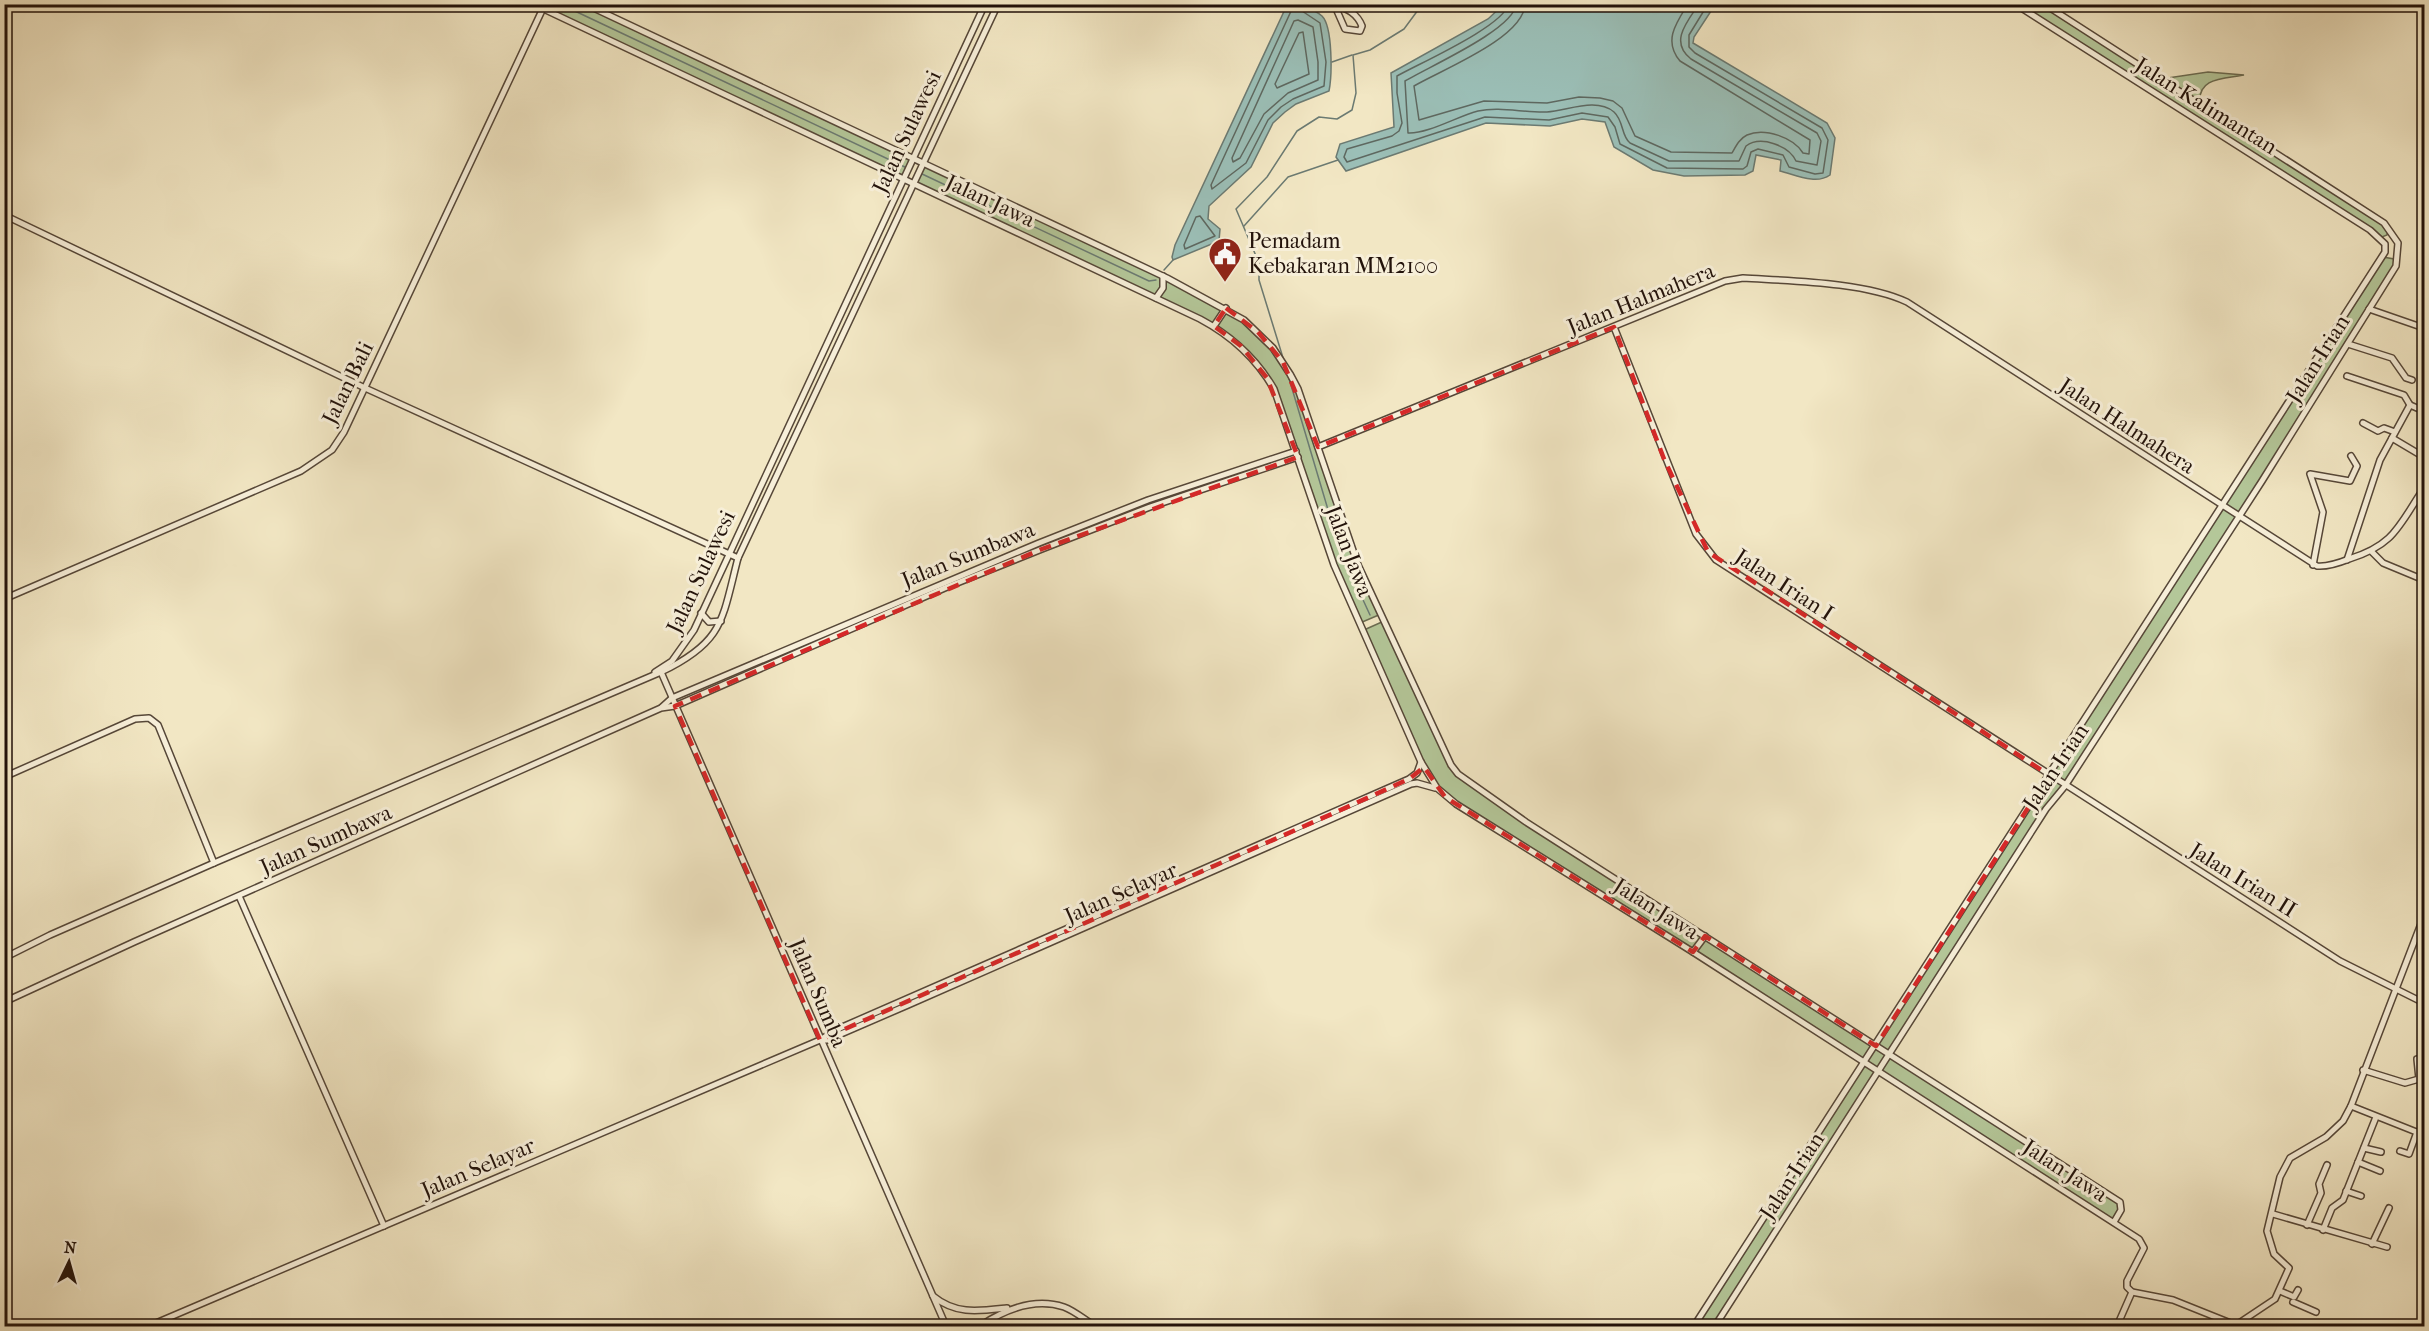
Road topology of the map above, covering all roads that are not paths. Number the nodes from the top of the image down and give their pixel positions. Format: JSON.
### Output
{"nodes":[{"id":1,"x":533,"y":4,"type":"edge"},
{"id":2,"x":585,"y":4,"type":"edge"},
{"id":3,"x":985,"y":4,"type":"edge"},
{"id":4,"x":998,"y":4,"type":"edge"},
{"id":5,"x":1334,"y":4,"type":"edge"},
{"id":6,"x":2016,"y":4,"type":"edge"},
{"id":7,"x":2044,"y":4,"type":"edge"},
{"id":8,"x":544,"y":6,"type":"edge"},
{"id":9,"x":2061,"y":16,"type":"junction"},
{"id":10,"x":2052,"y":28,"type":"junction"},
{"id":11,"x":912,"y":160,"type":"junction"},
{"id":12,"x":922,"y":165,"type":"junction"},
{"id":13,"x":904,"y":176,"type":"junction"},
{"id":14,"x":914,"y":181,"type":"junction"},
{"id":15,"x":4,"y":215,"type":"edge"},
{"id":16,"x":2385,"y":223,"type":"junction"},
{"id":17,"x":2378,"y":236,"type":"junction"},
{"id":18,"x":2381,"y":260,"type":"junction"},
{"id":19,"x":2396,"y":266,"type":"junction"},
{"id":20,"x":1163,"y":276,"type":"junction"},
{"id":21,"x":1156,"y":298,"type":"junction"},
{"id":22,"x":1226,"y":308,"type":"junction"},
{"id":23,"x":2369,"y":309,"type":"junction"},
{"id":24,"x":1214,"y":326,"type":"junction"},
{"id":25,"x":1614,"y":327,"type":"junction"},
{"id":26,"x":2424,"y":328,"type":"edge"},
{"id":27,"x":2349,"y":344,"type":"junction"},
{"id":28,"x":2347,"y":376,"type":"dead end"},
{"id":29,"x":2412,"y":380,"type":"dead end"},
{"id":30,"x":365,"y":388,"type":"junction"},
{"id":31,"x":2410,"y":405,"type":"junction"},
{"id":32,"x":2424,"y":411,"type":"edge"},
{"id":33,"x":2363,"y":423,"type":"dead end"},
{"id":34,"x":2395,"y":432,"type":"junction"},
{"id":35,"x":2392,"y":438,"type":"junction"},
{"id":36,"x":1318,"y":447,"type":"junction"},
{"id":37,"x":1297,"y":454,"type":"junction"},
{"id":38,"x":2351,"y":456,"type":"dead end"},
{"id":39,"x":2424,"y":457,"type":"edge"},
{"id":40,"x":2424,"y":488,"type":"edge"},
{"id":41,"x":2220,"y":506,"type":"junction"},
{"id":42,"x":2238,"y":517,"type":"junction"},
{"id":43,"x":2372,"y":552,"type":"junction"},
{"id":44,"x":728,"y":554,"type":"junction"},
{"id":45,"x":738,"y":558,"type":"junction"},
{"id":46,"x":2347,"y":560,"type":"junction"},
{"id":47,"x":2313,"y":565,"type":"junction"},
{"id":48,"x":2424,"y":580,"type":"edge"},
{"id":49,"x":921,"y":595,"type":"junction"},
{"id":50,"x":4,"y":598,"type":"edge"},
{"id":51,"x":701,"y":613,"type":"junction"},
{"id":52,"x":722,"y":620,"type":"junction"},
{"id":53,"x":661,"y":672,"type":"junction"},
{"id":54,"x":651,"y":675,"type":"junction"},
{"id":55,"x":672,"y":698,"type":"junction"},
{"id":56,"x":675,"y":706,"type":"junction"},
{"id":57,"x":661,"y":708,"type":"junction"},
{"id":58,"x":1421,"y":762,"type":"junction"},
{"id":59,"x":2049,"y":775,"type":"junction"},
{"id":60,"x":4,"y":777,"type":"edge"},
{"id":61,"x":2065,"y":786,"type":"junction"},
{"id":62,"x":1437,"y":788,"type":"junction"},
{"id":63,"x":1390,"y":790,"type":"junction"},
{"id":64,"x":214,"y":863,"type":"junction"},
{"id":65,"x":239,"y":896,"type":"junction"},
{"id":66,"x":2424,"y":915,"type":"edge"},
{"id":67,"x":1705,"y":936,"type":"junction"},
{"id":68,"x":1693,"y":952,"type":"junction"},
{"id":69,"x":4,"y":958,"type":"edge"},
{"id":70,"x":2398,"y":988,"type":"junction"},
{"id":71,"x":4,"y":1002,"type":"edge"},
{"id":72,"x":2424,"y":1003,"type":"edge"},
{"id":73,"x":820,"y":1040,"type":"junction"},
{"id":74,"x":1876,"y":1046,"type":"junction"},
{"id":75,"x":1889,"y":1054,"type":"junction"},
{"id":76,"x":2417,"y":1059,"type":"dead end"},
{"id":77,"x":1864,"y":1063,"type":"junction"},
{"id":78,"x":2363,"y":1070,"type":"junction"},
{"id":79,"x":1878,"y":1071,"type":"junction"},
{"id":80,"x":2422,"y":1080,"type":"edge"},
{"id":81,"x":2351,"y":1106,"type":"junction"},
{"id":82,"x":2376,"y":1117,"type":"junction"},
{"id":83,"x":2417,"y":1132,"type":"junction"},
{"id":84,"x":2424,"y":1135,"type":"edge"},
{"id":85,"x":2364,"y":1148,"type":"junction"},
{"id":86,"x":2400,"y":1151,"type":"dead end"},
{"id":87,"x":2381,"y":1152,"type":"dead end"},
{"id":88,"x":2358,"y":1162,"type":"junction"},
{"id":89,"x":2327,"y":1165,"type":"dead end"},
{"id":90,"x":2380,"y":1171,"type":"dead end"},
{"id":91,"x":2346,"y":1191,"type":"junction"},
{"id":92,"x":2361,"y":1196,"type":"dead end"},
{"id":93,"x":2389,"y":1208,"type":"dead end"},
{"id":94,"x":2272,"y":1214,"type":"junction"},
{"id":95,"x":2114,"y":1222,"type":"junction"},
{"id":96,"x":2307,"y":1225,"type":"junction"},
{"id":97,"x":384,"y":1226,"type":"junction"},
{"id":98,"x":2323,"y":1230,"type":"junction"},
{"id":99,"x":2372,"y":1244,"type":"junction"},
{"id":100,"x":2387,"y":1247,"type":"dead end"},
{"id":101,"x":2298,"y":1290,"type":"dead end"},
{"id":102,"x":2280,"y":1291,"type":"junction"},
{"id":103,"x":2132,"y":1292,"type":"junction"},
{"id":104,"x":932,"y":1295,"type":"junction"},
{"id":105,"x":2293,"y":1302,"type":"junction"},
{"id":106,"x":1010,"y":1308,"type":"junction"},
{"id":107,"x":2316,"y":1312,"type":"dead end"},
{"id":108,"x":2233,"y":1325,"type":"edge"},
{"id":109,"x":149,"y":1326,"type":"edge"},
{"id":110,"x":946,"y":1326,"type":"edge"},
{"id":111,"x":981,"y":1326,"type":"edge"},
{"id":112,"x":1095,"y":1326,"type":"edge"},
{"id":113,"x":1694,"y":1326,"type":"edge"},
{"id":114,"x":1715,"y":1326,"type":"edge"},
{"id":115,"x":2117,"y":1326,"type":"edge"}],
"edges":[{"from":1,"to":8,"type":"street","name":"Jalan Jawa"},
{"from":2,"to":11,"type":"street","name":"Jalan Jawa"},
{"from":3,"to":11,"type":"street","name":"Jalan Sulawesi"},
{"from":4,"to":12,"type":"street","name":"Jalan Sulawesi"},
{"from":5,"to":5,"type":"street"},
{"from":6,"to":10,"type":"street","name":"Jalan Kalimantan"},
{"from":7,"to":9,"type":"street","name":"Jalan Kalimantan"},
{"from":8,"to":13,"type":"street","name":"Jalan Jawa"},
{"from":8,"to":30,"type":"street","name":"Jalan Bali"},
{"from":9,"to":10,"type":"street"},
{"from":9,"to":16,"type":"street","name":"Jalan Kalimantan"},
{"from":10,"to":17,"type":"street","name":"Jalan Kalimantan"},
{"from":11,"to":12,"type":"street","name":"Jalan Jawa"},
{"from":11,"to":13,"type":"street","name":"Jalan Sulawesi"},
{"from":12,"to":14,"type":"street","name":"Jalan Sulawesi"},
{"from":12,"to":20,"type":"street","name":"Jalan Jawa"},
{"from":13,"to":14,"type":"street","name":"Jalan Jawa"},
{"from":13,"to":44,"type":"street","name":"Jalan Sulawesi"},
{"from":14,"to":21,"type":"street","name":"Jalan Jawa"},
{"from":14,"to":45,"type":"street","name":"Jalan Sulawesi"},
{"from":15,"to":30,"type":"street"},
{"from":16,"to":17,"type":"street"},
{"from":16,"to":19,"type":"street"},
{"from":17,"to":18,"type":"street"},
{"from":18,"to":19,"type":"street"},
{"from":18,"to":41,"type":"street","name":"Jalan Irian"},
{"from":19,"to":23,"type":"street","name":"Jalan Irian"},
{"from":20,"to":21,"type":"street"},
{"from":20,"to":22,"type":"street","name":"Jalan Jawa"},
{"from":21,"to":24,"type":"street","name":"Jalan Jawa"},
{"from":22,"to":24,"type":"street"},
{"from":22,"to":36,"type":"street","name":"Jalan Jawa"},
{"from":23,"to":26,"type":"street"},
{"from":23,"to":27,"type":"street","name":"Jalan Irian"},
{"from":24,"to":37,"type":"street","name":"Jalan Jawa"},
{"from":25,"to":36,"type":"street","name":"Jalan Halmahera"},
{"from":25,"to":41,"type":"street","name":"Jalan Halmahera"},
{"from":25,"to":59,"type":"street","name":"Jalan Irian I"},
{"from":27,"to":29,"type":"street"},
{"from":27,"to":42,"type":"street","name":"Jalan Irian"},
{"from":28,"to":31,"type":"street"},
{"from":30,"to":44,"type":"street"},
{"from":30,"to":50,"type":"street","name":"Jalan Bali"},
{"from":31,"to":32,"type":"street"},
{"from":31,"to":34,"type":"street"},
{"from":33,"to":34,"type":"street"},
{"from":34,"to":35,"type":"street"},
{"from":35,"to":39,"type":"street"},
{"from":35,"to":46,"type":"street"},
{"from":36,"to":67,"type":"street","name":"Jalan Jawa"},
{"from":37,"to":49,"type":"street","name":"Jalan Sumbawa"},
{"from":37,"to":58,"type":"street","name":"Jalan Jawa"},
{"from":38,"to":47,"type":"street"},
{"from":40,"to":43,"type":"street"},
{"from":41,"to":42,"type":"street","name":"Jalan Halmahera"},
{"from":41,"to":59,"type":"street","name":"Jalan Irian"},
{"from":42,"to":47,"type":"street","name":"Jalan Halmahera"},
{"from":42,"to":61,"type":"street","name":"Jalan Irian"},
{"from":43,"to":46,"type":"street"},
{"from":43,"to":48,"type":"street"},
{"from":44,"to":45,"type":"street"},
{"from":44,"to":51,"type":"street","name":"Jalan Sulawesi"},
{"from":45,"to":52,"type":"street","name":"Jalan Sulawesi"},
{"from":46,"to":47,"type":"street"},
{"from":49,"to":55,"type":"street","name":"Jalan Sumbawa"},
{"from":49,"to":56,"type":"street","name":"Jalan Sumbawa"},
{"from":51,"to":52,"type":"street"},
{"from":51,"to":54,"type":"street","name":"Jalan Sulawesi"},
{"from":52,"to":53,"type":"street","name":"Jalan Sulawesi"},
{"from":53,"to":54,"type":"street","name":"Jalan Sulawesi"},
{"from":53,"to":55,"type":"street","name":"Jalan Sumba"},
{"from":54,"to":64,"type":"street"},
{"from":55,"to":56,"type":"street","name":"Jalan Sumba"},
{"from":55,"to":57,"type":"street","name":"Jalan Sumbawa"},
{"from":56,"to":57,"type":"street","name":"Jalan Sumbawa"},
{"from":56,"to":73,"type":"street","name":"Jalan Sumba"},
{"from":57,"to":65,"type":"street","name":"Jalan Sumbawa"},
{"from":58,"to":62,"type":"street","name":"Jalan Jawa"},
{"from":58,"to":63,"type":"street","name":"Jalan Selayar"},
{"from":59,"to":61,"type":"street","name":"Jalan Irian II"},
{"from":59,"to":74,"type":"street","name":"Jalan Irian"},
{"from":60,"to":64,"type":"street"},
{"from":61,"to":70,"type":"street","name":"Jalan Irian II"},
{"from":61,"to":75,"type":"street","name":"Jalan Irian"},
{"from":62,"to":63,"type":"street","name":"Jalan Selayar"},
{"from":62,"to":68,"type":"street","name":"Jalan Jawa"},
{"from":63,"to":73,"type":"street","name":"Jalan Selayar"},
{"from":64,"to":69,"type":"street"},
{"from":65,"to":71,"type":"street","name":"Jalan Sumbawa"},
{"from":65,"to":97,"type":"street"},
{"from":66,"to":70,"type":"street"},
{"from":67,"to":68,"type":"street"},
{"from":67,"to":74,"type":"street","name":"Jalan Jawa"},
{"from":68,"to":77,"type":"street","name":"Jalan Jawa"},
{"from":70,"to":72,"type":"street","name":"Jalan Irian II"},
{"from":70,"to":78,"type":"street"},
{"from":73,"to":97,"type":"street","name":"Jalan Selayar"},
{"from":73,"to":104,"type":"street","name":"Jalan Sumba"},
{"from":74,"to":75,"type":"street","name":"Jalan Jawa"},
{"from":74,"to":77,"type":"street","name":"Jalan Irian"},
{"from":75,"to":79,"type":"street","name":"Jalan Irian"},
{"from":75,"to":95,"type":"street","name":"Jalan Jawa"},
{"from":76,"to":80,"type":"street"},
{"from":77,"to":79,"type":"street","name":"Jalan Jawa"},
{"from":77,"to":113,"type":"street","name":"Jalan Irian"},
{"from":78,"to":80,"type":"street"},
{"from":78,"to":81,"type":"street"},
{"from":79,"to":95,"type":"street","name":"Jalan Jawa"},
{"from":79,"to":114,"type":"street","name":"Jalan Irian"},
{"from":81,"to":82,"type":"street"},
{"from":81,"to":94,"type":"street"},
{"from":82,"to":83,"type":"street"},
{"from":82,"to":85,"type":"street"},
{"from":83,"to":84,"type":"street"},
{"from":83,"to":86,"type":"street"},
{"from":85,"to":87,"type":"street"},
{"from":85,"to":88,"type":"street"},
{"from":88,"to":90,"type":"street"},
{"from":88,"to":91,"type":"street"},
{"from":89,"to":96,"type":"street"},
{"from":91,"to":92,"type":"street"},
{"from":91,"to":98,"type":"street"},
{"from":93,"to":99,"type":"street"},
{"from":94,"to":96,"type":"street"},
{"from":94,"to":102,"type":"street"},
{"from":95,"to":103,"type":"street"},
{"from":96,"to":98,"type":"street"},
{"from":97,"to":109,"type":"street","name":"Jalan Selayar"},
{"from":98,"to":99,"type":"street"},
{"from":99,"to":100,"type":"street"},
{"from":101,"to":105,"type":"street"},
{"from":102,"to":105,"type":"street"},
{"from":102,"to":108,"type":"street"},
{"from":103,"to":108,"type":"street"},
{"from":103,"to":115,"type":"street"},
{"from":104,"to":106,"type":"street"},
{"from":104,"to":110,"type":"street","name":"Jalan Sumba"},
{"from":105,"to":107,"type":"street"},
{"from":106,"to":111,"type":"street"},
{"from":106,"to":112,"type":"street"}]}
